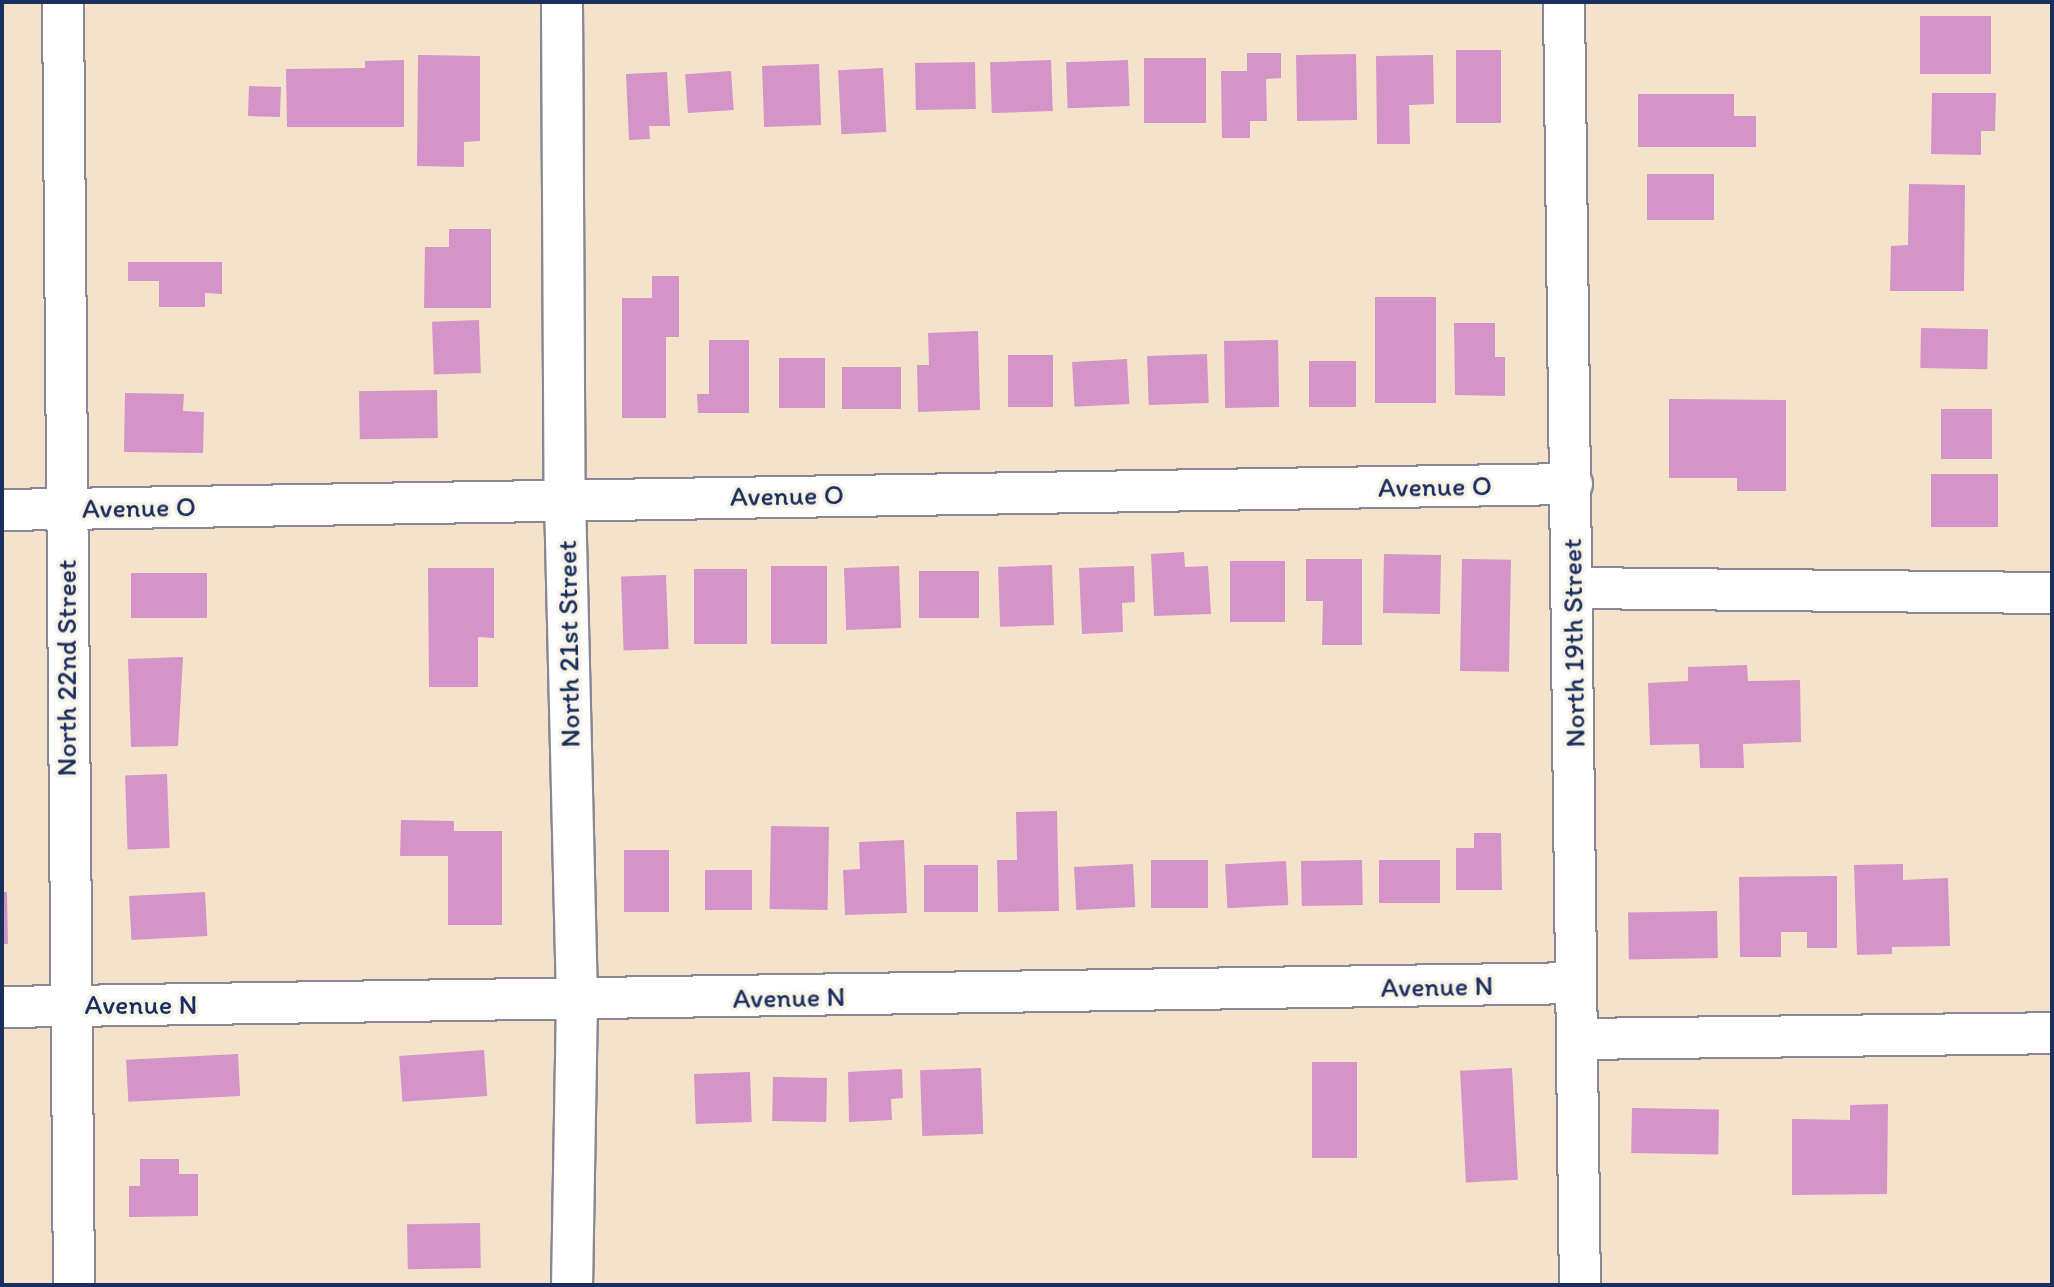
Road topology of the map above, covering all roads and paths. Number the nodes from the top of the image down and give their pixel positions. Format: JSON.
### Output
{"nodes":[{"id":1,"x":63,"y":2,"type":"edge"},
{"id":2,"x":562,"y":2,"type":"edge"},
{"id":3,"x":1564,"y":2,"type":"edge"},
{"id":4,"x":1572,"y":484,"type":"junction"},
{"id":5,"x":565,"y":498,"type":"junction"},
{"id":6,"x":65,"y":509,"type":"junction"},
{"id":7,"x":2,"y":510,"type":"edge"},
{"id":8,"x":1573,"y":588,"type":"junction"},
{"id":9,"x":2052,"y":593,"type":"edge"},
{"id":10,"x":1576,"y":983,"type":"junction"},
{"id":11,"x":577,"y":1001,"type":"junction"},
{"id":12,"x":68,"y":1004,"type":"junction"},
{"id":13,"x":2,"y":1007,"type":"edge"},
{"id":14,"x":2052,"y":1033,"type":"edge"},
{"id":15,"x":1577,"y":1039,"type":"junction"},
{"id":16,"x":74,"y":1285,"type":"edge"},
{"id":17,"x":572,"y":1285,"type":"edge"},
{"id":18,"x":1580,"y":1285,"type":"edge"}],
"edges":[{"from":1,"to":6,"type":"street","name":"North 22nd Street"},
{"from":2,"to":5,"type":"street","name":"North 21st Street"},
{"from":3,"to":4,"type":"street","name":"North 19th Street"},
{"from":4,"to":5,"type":"street","name":"Avenue O"},
{"from":4,"to":8,"type":"street","name":"North 19th Street"},
{"from":5,"to":6,"type":"street","name":"Avenue O"},
{"from":5,"to":11,"type":"street","name":"North 21st Street"},
{"from":6,"to":7,"type":"street","name":"Avenue O"},
{"from":6,"to":12,"type":"street","name":"North 22nd Street"},
{"from":8,"to":9,"type":"street"},
{"from":8,"to":10,"type":"street","name":"North 19th Street"},
{"from":10,"to":11,"type":"street","name":"Avenue N"},
{"from":10,"to":15,"type":"street","name":"North 19th Street"},
{"from":11,"to":12,"type":"street","name":"Avenue N"},
{"from":11,"to":17,"type":"street","name":"North 21st Street"},
{"from":12,"to":13,"type":"street","name":"Avenue N"},
{"from":12,"to":16,"type":"street","name":"North 22nd Street"},
{"from":14,"to":15,"type":"street"},
{"from":15,"to":18,"type":"street","name":"North 19th Street"}]}
